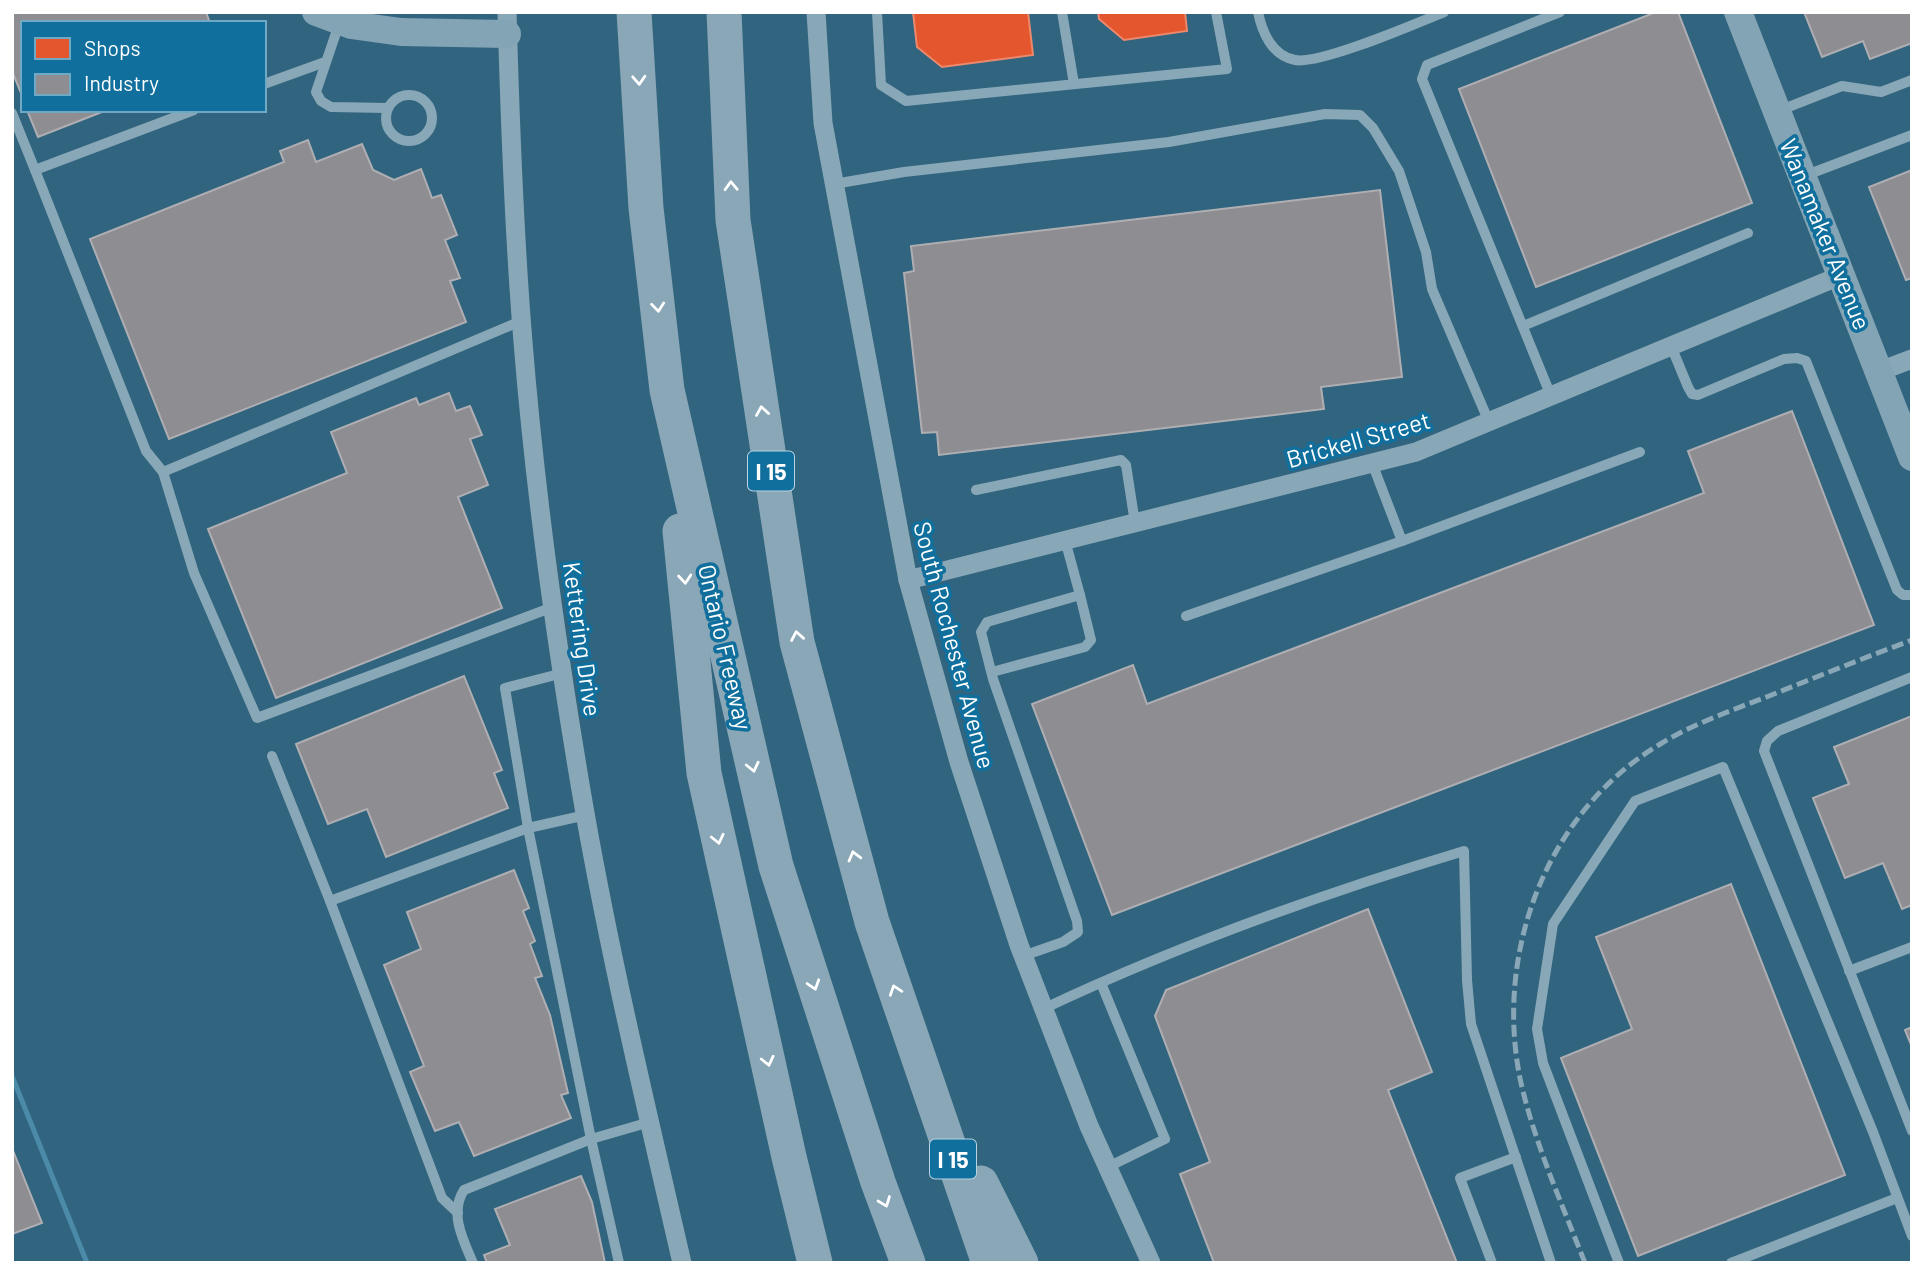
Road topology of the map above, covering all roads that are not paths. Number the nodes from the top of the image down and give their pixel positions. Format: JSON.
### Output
{"nodes":[{"id":1,"x":635,"y":12,"type":"edge"},
{"id":2,"x":724,"y":12,"type":"edge"},
{"id":3,"x":816,"y":12,"type":"edge"},
{"id":4,"x":877,"y":12,"type":"edge"},
{"id":5,"x":1062,"y":12,"type":"edge"},
{"id":6,"x":1216,"y":12,"type":"edge"},
{"id":7,"x":1258,"y":12,"type":"edge"},
{"id":8,"x":1444,"y":12,"type":"edge"},
{"id":9,"x":1560,"y":12,"type":"edge"},
{"id":10,"x":1738,"y":12,"type":"edge"},
{"id":11,"x":328,"y":17,"type":"edge"},
{"id":12,"x":507,"y":23,"type":"edge"},
{"id":13,"x":325,"y":62,"type":"junction"},
{"id":14,"x":1912,"y":80,"type":"edge"},
{"id":15,"x":266,"y":83,"type":"edge"},
{"id":16,"x":1074,"y":84,"type":"junction"},
{"id":17,"x":388,"y":108,"type":"junction"},
{"id":18,"x":1777,"y":111,"type":"junction"},
{"id":19,"x":189,"y":112,"type":"edge"},
{"id":20,"x":12,"y":113,"type":"edge"},
{"id":21,"x":1912,"y":135,"type":"edge"},
{"id":22,"x":35,"y":170,"type":"junction"},
{"id":23,"x":1803,"y":177,"type":"junction"},
{"id":24,"x":834,"y":184,"type":"junction"},
{"id":25,"x":1748,"y":233,"type":"dead end"},
{"id":26,"x":1842,"y":275,"type":"junction"},
{"id":27,"x":521,"y":321,"type":"junction"},
{"id":28,"x":1523,"y":326,"type":"junction"},
{"id":29,"x":1671,"y":346,"type":"junction"},
{"id":30,"x":1912,"y":359,"type":"edge"},
{"id":31,"x":1880,"y":371,"type":"junction"},
{"id":32,"x":667,"y":390,"type":"junction"},
{"id":33,"x":1551,"y":396,"type":"junction"},
{"id":34,"x":1489,"y":422,"type":"junction"},
{"id":35,"x":1640,"y":452,"type":"dead end"},
{"id":36,"x":1912,"y":457,"type":"edge"},
{"id":37,"x":1372,"y":463,"type":"junction"},
{"id":38,"x":163,"y":472,"type":"junction"},
{"id":39,"x":976,"y":490,"type":"dead end"},
{"id":40,"x":1135,"y":523,"type":"junction"},
{"id":41,"x":1065,"y":540,"type":"junction"},
{"id":42,"x":1402,"y":541,"type":"junction"},
{"id":43,"x":908,"y":580,"type":"junction"},
{"id":44,"x":1080,"y":595,"type":"junction"},
{"id":45,"x":1912,"y":595,"type":"edge"},
{"id":46,"x":553,"y":607,"type":"junction"},
{"id":47,"x":1186,"y":616,"type":"dead end"},
{"id":48,"x":563,"y":673,"type":"junction"},
{"id":49,"x":992,"y":673,"type":"junction"},
{"id":50,"x":1912,"y":677,"type":"edge"},
{"id":51,"x":272,"y":756,"type":"dead end"},
{"id":52,"x":586,"y":815,"type":"junction"},
{"id":53,"x":528,"y":828,"type":"junction"},
{"id":54,"x":330,"y":901,"type":"junction"},
{"id":55,"x":1912,"y":947,"type":"edge"},
{"id":56,"x":1023,"y":956,"type":"junction"},
{"id":57,"x":1849,"y":971,"type":"junction"},
{"id":58,"x":1101,"y":983,"type":"junction"},
{"id":59,"x":1043,"y":1009,"type":"junction"},
{"id":60,"x":917,"y":1055,"type":"junction"},
{"id":61,"x":650,"y":1122,"type":"junction"},
{"id":62,"x":1912,"y":1131,"type":"edge"},
{"id":63,"x":591,"y":1139,"type":"junction"},
{"id":64,"x":1516,"y":1157,"type":"junction"},
{"id":65,"x":1108,"y":1167,"type":"junction"},
{"id":66,"x":1897,"y":1198,"type":"junction"},
{"id":67,"x":458,"y":1213,"type":"junction"},
{"id":68,"x":1912,"y":1236,"type":"edge"},
{"id":69,"x":815,"y":1258,"type":"edge"},
{"id":70,"x":473,"y":1263,"type":"edge"},
{"id":71,"x":619,"y":1263,"type":"edge"},
{"id":72,"x":682,"y":1263,"type":"edge"},
{"id":73,"x":908,"y":1263,"type":"edge"},
{"id":74,"x":989,"y":1263,"type":"edge"},
{"id":75,"x":1021,"y":1263,"type":"edge"},
{"id":76,"x":1151,"y":1263,"type":"edge"},
{"id":77,"x":1492,"y":1263,"type":"edge"},
{"id":78,"x":1551,"y":1263,"type":"edge"},
{"id":79,"x":1619,"y":1263,"type":"edge"},
{"id":80,"x":1731,"y":1263,"type":"edge"}],
"edges":[{"from":1,"to":32,"type":"highway","name":"Ontario Freeway","one_way":true},
{"from":60,"to":2,"type":"highway","number":"I 15","one_way":true},
{"from":3,"to":24,"type":"street","name":"South Rochester Avenue"},
{"from":4,"to":16,"type":"lane"},
{"from":5,"to":16,"type":"lane"},
{"from":6,"to":16,"type":"lane"},
{"from":7,"to":8,"type":"lane"},
{"from":9,"to":28,"type":"lane"},
{"from":10,"to":18,"type":"street","name":"Wanamaker Avenue"},
{"from":11,"to":12,"type":"street"},
{"from":11,"to":13,"type":"lane"},
{"from":12,"to":27,"type":"street","name":"Kettering Drive"},
{"from":13,"to":15,"type":"lane"},
{"from":13,"to":17,"type":"lane"},
{"from":14,"to":18,"type":"lane"},
{"from":17,"to":17,"type":"lane"},
{"from":18,"to":23,"type":"street","name":"Wanamaker Avenue"},
{"from":19,"to":22,"type":"lane"},
{"from":20,"to":22,"type":"lane"},
{"from":21,"to":23,"type":"lane"},
{"from":22,"to":38,"type":"lane"},
{"from":23,"to":26,"type":"street","name":"Wanamaker Avenue"},
{"from":24,"to":34,"type":"lane"},
{"from":24,"to":43,"type":"street","name":"South Rochester Avenue"},
{"from":25,"to":28,"type":"lane"},
{"from":26,"to":29,"type":"street","name":"Brickell Street"},
{"from":26,"to":31,"type":"street","name":"Wanamaker Avenue"},
{"from":27,"to":38,"type":"lane"},
{"from":27,"to":46,"type":"street","name":"Kettering Drive"},
{"from":28,"to":33,"type":"lane"},
{"from":29,"to":33,"type":"street","name":"Brickell Street"},
{"from":29,"to":45,"type":"lane"},
{"from":30,"to":31,"type":"street"},
{"from":31,"to":36,"type":"street","name":"Wanamaker Avenue"},
{"from":32,"to":69,"type":"highway","one_way":true},
{"from":32,"to":73,"type":"highway","name":"Ontario Freeway","one_way":true},
{"from":33,"to":34,"type":"street","name":"Brickell Street"},
{"from":34,"to":37,"type":"street","name":"Brickell Street"},
{"from":35,"to":42,"type":"lane"},
{"from":37,"to":40,"type":"street","name":"Brickell Street"},
{"from":37,"to":42,"type":"lane"},
{"from":38,"to":46,"type":"lane"},
{"from":39,"to":40,"type":"lane"},
{"from":40,"to":41,"type":"street","name":"Brickell Street"},
{"from":41,"to":43,"type":"street","name":"Brickell Street"},
{"from":41,"to":44,"type":"lane"},
{"from":42,"to":47,"type":"lane"},
{"from":43,"to":56,"type":"street","name":"South Rochester Avenue"},
{"from":44,"to":49,"type":"lane"},
{"from":44,"to":49,"type":"lane"},
{"from":46,"to":48,"type":"street","name":"Kettering Drive"},
{"from":48,"to":52,"type":"street","name":"Kettering Drive"},
{"from":48,"to":53,"type":"lane"},
{"from":49,"to":56,"type":"lane"},
{"from":50,"to":57,"type":"lane"},
{"from":51,"to":54,"type":"lane"},
{"from":52,"to":53,"type":"lane"},
{"from":52,"to":61,"type":"street","name":"Kettering Drive"},
{"from":53,"to":54,"type":"lane"},
{"from":53,"to":63,"type":"lane"},
{"from":54,"to":67,"type":"lane"},
{"from":55,"to":57,"type":"lane"},
{"from":56,"to":59,"type":"street","name":"South Rochester Avenue"},
{"from":57,"to":62,"type":"lane"},
{"from":58,"to":59,"type":"lane"},
{"from":58,"to":64,"type":"lane"},
{"from":58,"to":65,"type":"lane"},
{"from":59,"to":65,"type":"street","name":"South Rochester Avenue"},
{"from":60,"to":74,"type":"highway","number":"I 15"},
{"from":60,"to":75,"type":"highway"},
{"from":61,"to":63,"type":"lane"},
{"from":61,"to":72,"type":"street","name":"Kettering Drive"},
{"from":63,"to":67,"type":"lane"},
{"from":63,"to":71,"type":"lane"},
{"from":64,"to":77,"type":"lane"},
{"from":64,"to":78,"type":"lane"},
{"from":65,"to":76,"type":"street","name":"South Rochester Avenue"},
{"from":66,"to":68,"type":"lane"},
{"from":66,"to":79,"type":"lane"},
{"from":66,"to":80,"type":"lane"},
{"from":67,"to":70,"type":"lane"}]}
